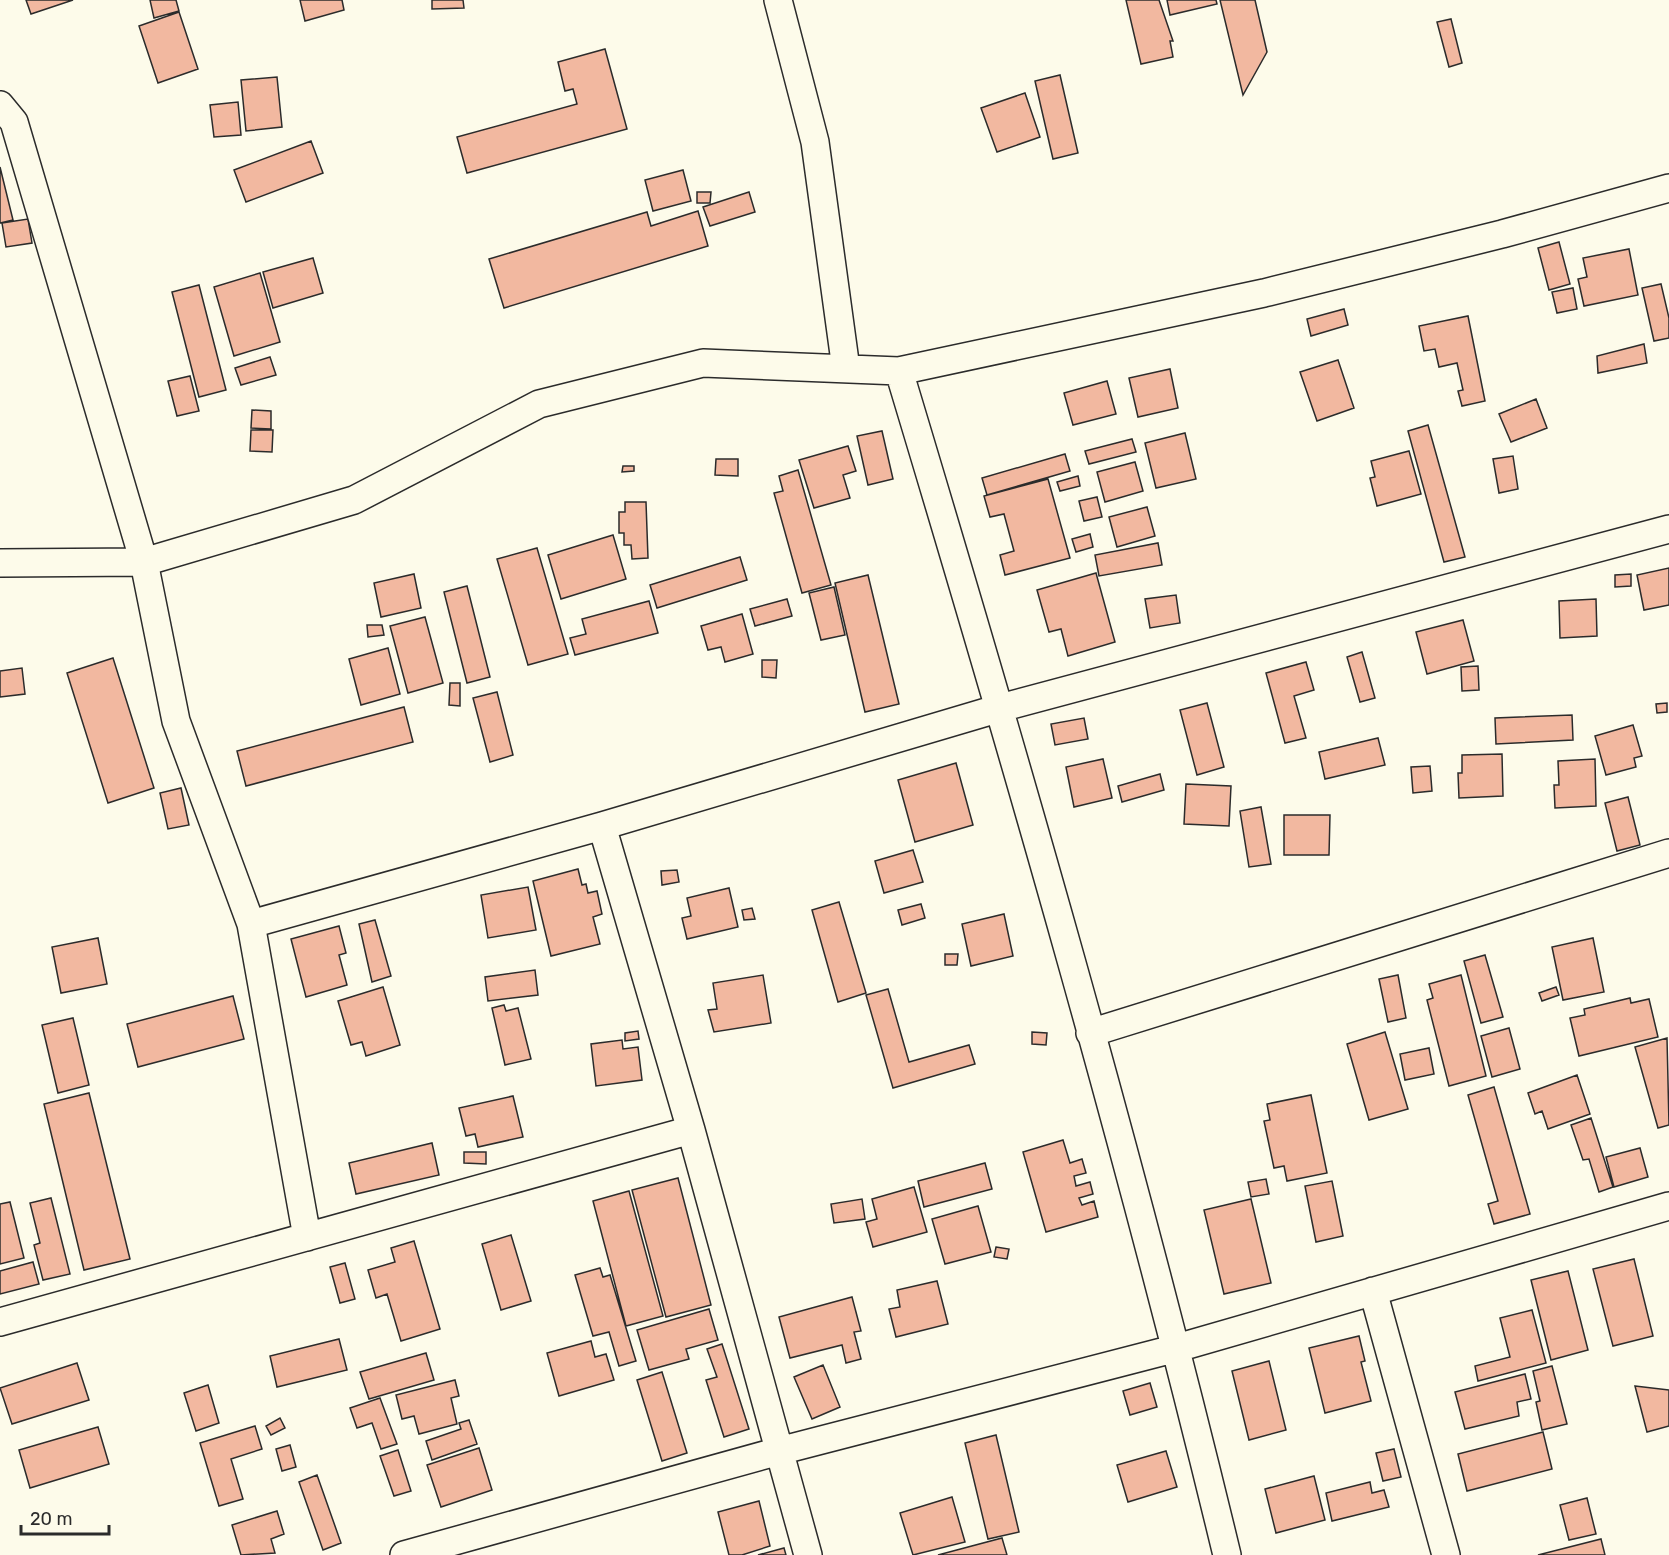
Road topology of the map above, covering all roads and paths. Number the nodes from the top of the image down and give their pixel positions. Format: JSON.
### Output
{"nodes":[{"id":1,"x":778,"y":0,"type":"edge"},
{"id":2,"x":0,"y":105,"type":"edge"},
{"id":3,"x":1669,"y":188,"type":"edge"},
{"id":4,"x":846,"y":369,"type":"junction"},
{"id":5,"x":899,"y":371,"type":"junction"},
{"id":6,"x":1669,"y":529,"type":"edge"},
{"id":7,"x":144,"y":562,"type":"junction"},
{"id":8,"x":0,"y":563,"type":"edge"},
{"id":9,"x":1000,"y":708,"type":"junction"},
{"id":10,"x":602,"y":826,"type":"junction"},
{"id":11,"x":1669,"y":854,"type":"edge"},
{"id":12,"x":251,"y":924,"type":"junction"},
{"id":13,"x":1090,"y":1033,"type":"junction"},
{"id":14,"x":691,"y":1130,"type":"junction"},
{"id":15,"x":1669,"y":1206,"type":"edge"},
{"id":16,"x":307,"y":1237,"type":"junction"},
{"id":17,"x":1373,"y":1291,"type":"junction"},
{"id":18,"x":0,"y":1322,"type":"edge"},
{"id":19,"x":1177,"y":1348,"type":"junction"},
{"id":20,"x":779,"y":1451,"type":"junction"},
{"id":21,"x":404,"y":1555,"type":"edge"},
{"id":22,"x":808,"y":1555,"type":"edge"},
{"id":23,"x":1227,"y":1555,"type":"edge"},
{"id":24,"x":1446,"y":1555,"type":"edge"}],
"edges":[{"from":1,"to":4,"type":"street"},
{"from":2,"to":7,"type":"street"},
{"from":3,"to":5,"type":"street"},
{"from":4,"to":5,"type":"street"},
{"from":4,"to":7,"type":"street"},
{"from":5,"to":9,"type":"street"},
{"from":6,"to":9,"type":"street"},
{"from":7,"to":8,"type":"street"},
{"from":7,"to":12,"type":"street"},
{"from":9,"to":10,"type":"street"},
{"from":9,"to":13,"type":"street"},
{"from":10,"to":12,"type":"street"},
{"from":10,"to":14,"type":"street"},
{"from":11,"to":13,"type":"street"},
{"from":12,"to":16,"type":"street"},
{"from":13,"to":19,"type":"street"},
{"from":14,"to":16,"type":"street"},
{"from":14,"to":20,"type":"street"},
{"from":15,"to":17,"type":"street"},
{"from":16,"to":18,"type":"street"},
{"from":17,"to":19,"type":"street"},
{"from":17,"to":24,"type":"street"},
{"from":19,"to":20,"type":"street"},
{"from":19,"to":23,"type":"street"},
{"from":20,"to":21,"type":"street"},
{"from":20,"to":22,"type":"street"}]}
